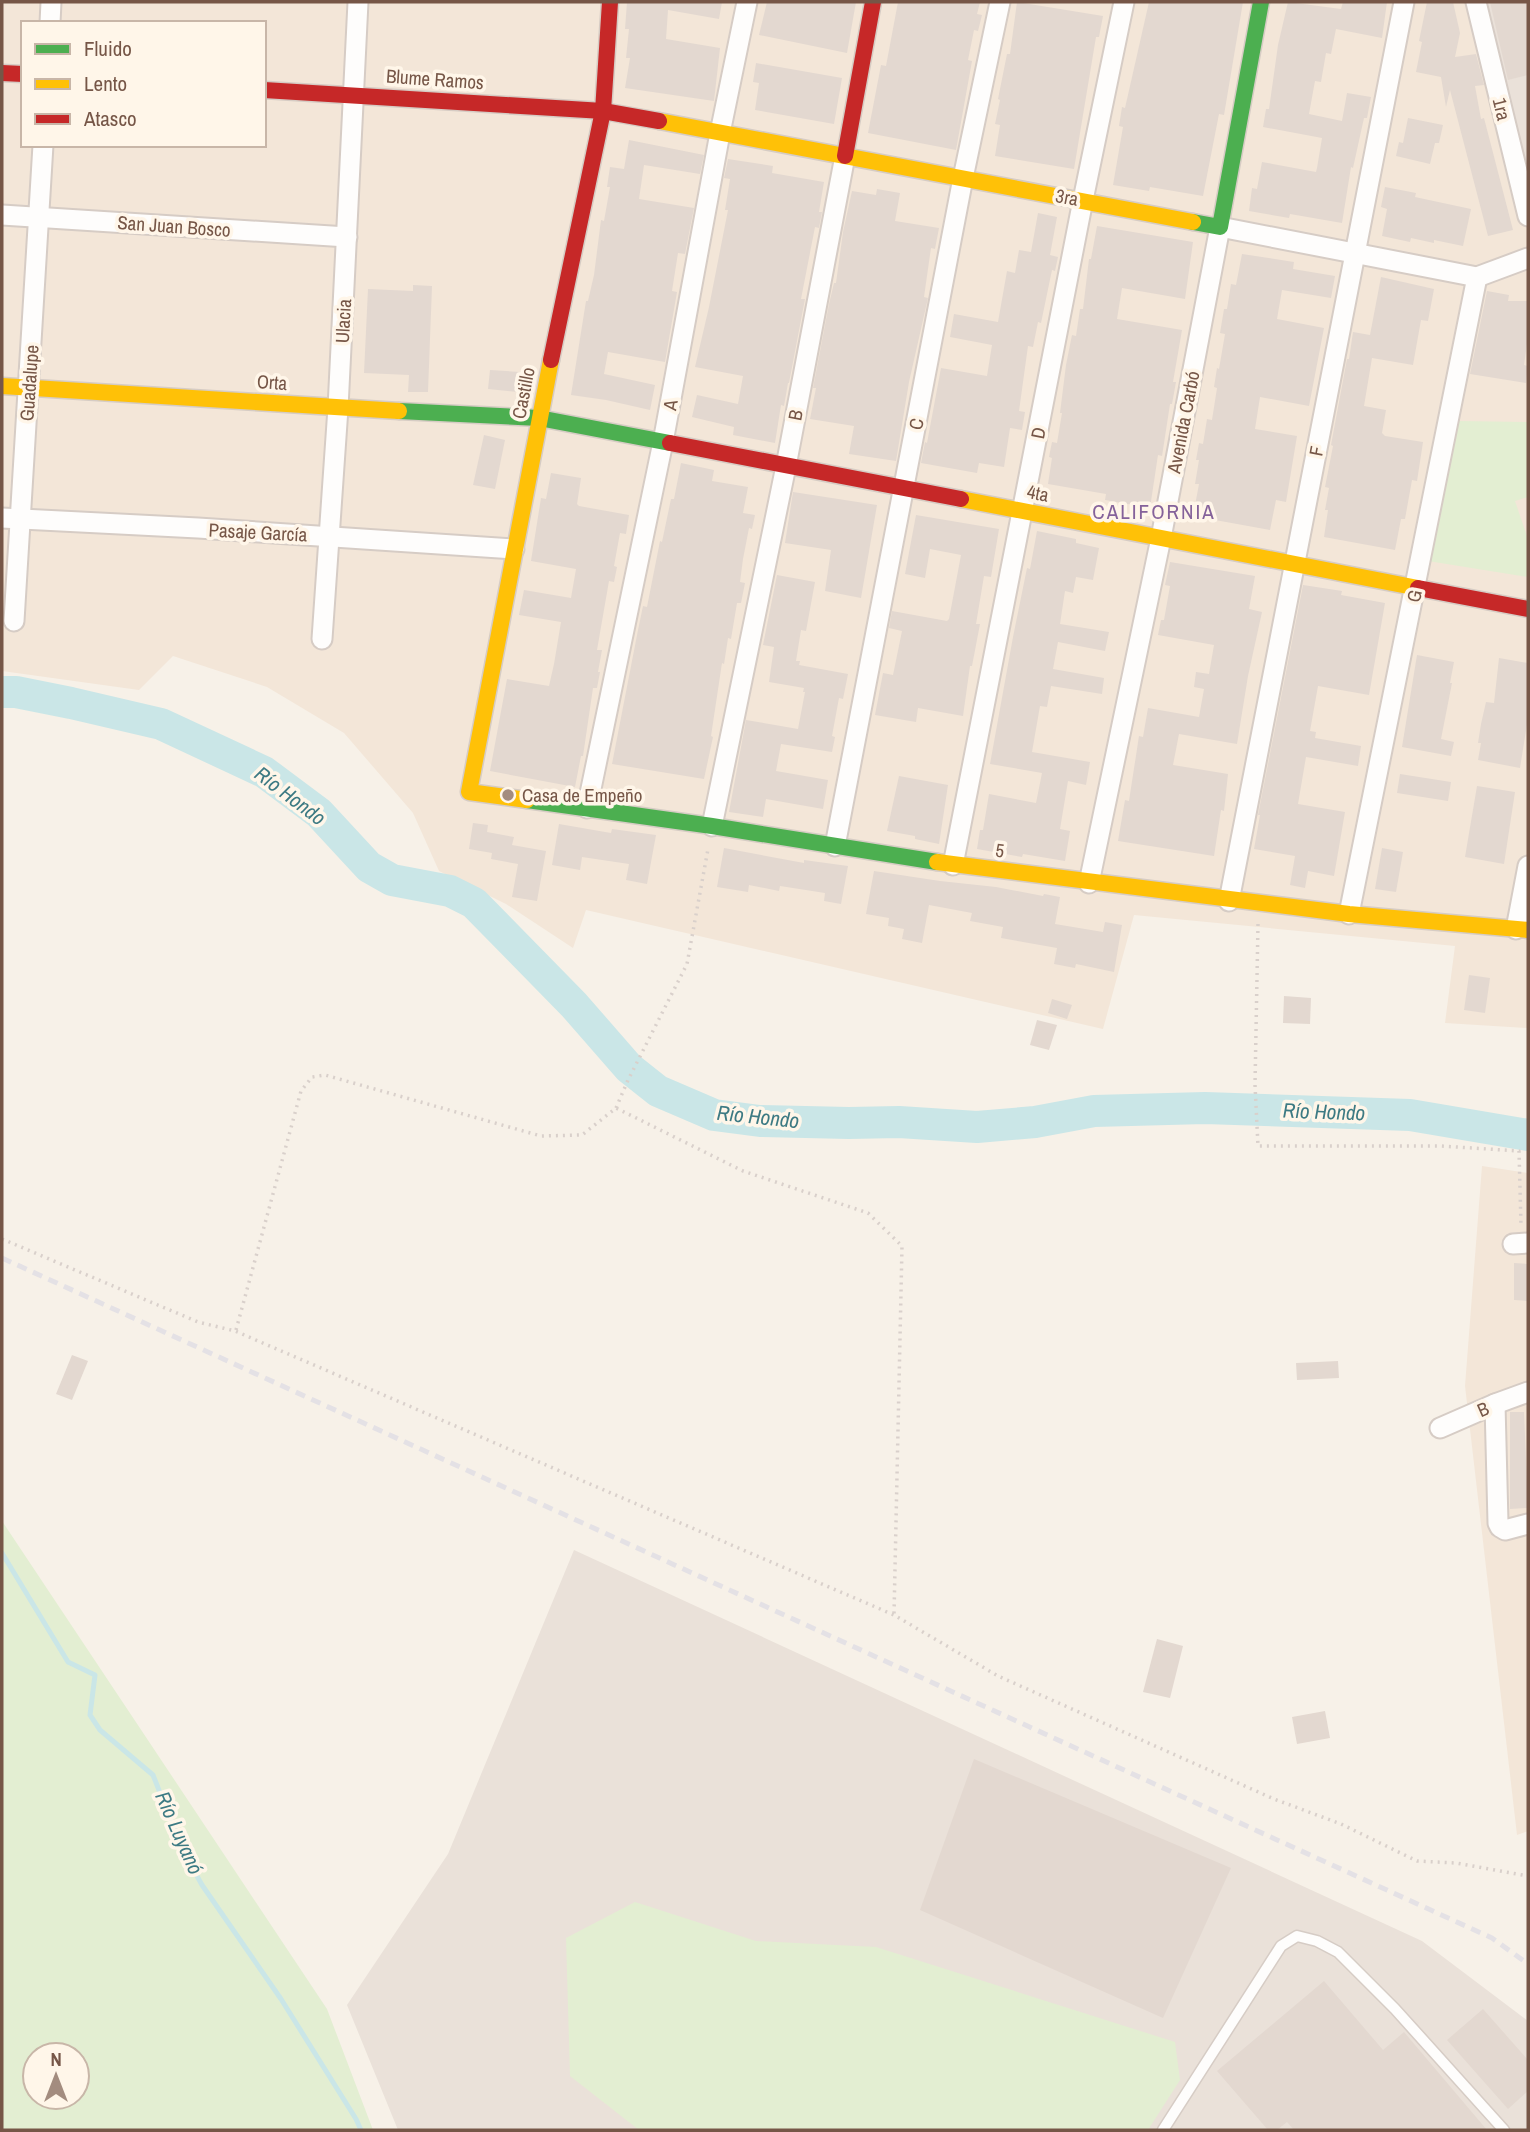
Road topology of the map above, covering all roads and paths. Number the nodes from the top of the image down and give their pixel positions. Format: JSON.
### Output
{"nodes":[{"id":1,"x":51,"y":2,"type":"edge"},
{"id":2,"x":358,"y":2,"type":"edge"},
{"id":3,"x":610,"y":2,"type":"edge"},
{"id":4,"x":747,"y":2,"type":"edge"},
{"id":5,"x":873,"y":2,"type":"edge"},
{"id":6,"x":1000,"y":2,"type":"edge"},
{"id":7,"x":1124,"y":2,"type":"edge"},
{"id":8,"x":1261,"y":2,"type":"edge"},
{"id":9,"x":1404,"y":2,"type":"edge"},
{"id":10,"x":1476,"y":2,"type":"edge"},
{"id":11,"x":50,"y":21,"type":"edge"},
{"id":12,"x":2,"y":73,"type":"edge"},
{"id":13,"x":21,"y":74,"type":"edge"},
{"id":14,"x":266,"y":90,"type":"edge"},
{"id":15,"x":354,"y":95,"type":"junction"},
{"id":16,"x":603,"y":111,"type":"junction"},
{"id":17,"x":720,"y":133,"type":"junction"},
{"id":18,"x":43,"y":147,"type":"edge"},
{"id":19,"x":845,"y":156,"type":"junction"},
{"id":20,"x":963,"y":178,"type":"junction"},
{"id":21,"x":1083,"y":200,"type":"junction"},
{"id":22,"x":2,"y":215,"type":"edge"},
{"id":23,"x":1528,"y":216,"type":"edge"},
{"id":24,"x":40,"y":217,"type":"junction"},
{"id":25,"x":1220,"y":227,"type":"junction"},
{"id":26,"x":347,"y":237,"type":"junction"},
{"id":27,"x":1354,"y":254,"type":"junction"},
{"id":28,"x":1528,"y":258,"type":"edge"},
{"id":29,"x":1477,"y":276,"type":"junction"},
{"id":30,"x":2,"y":386,"type":"edge"},
{"id":31,"x":29,"y":388,"type":"junction"},
{"id":32,"x":338,"y":408,"type":"junction"},
{"id":33,"x":539,"y":418,"type":"junction"},
{"id":34,"x":663,"y":442,"type":"junction"},
{"id":35,"x":786,"y":466,"type":"junction"},
{"id":36,"x":904,"y":489,"type":"junction"},
{"id":37,"x":1023,"y":511,"type":"junction"},
{"id":38,"x":11,"y":519,"type":"edge"},
{"id":39,"x":330,"y":536,"type":"junction"},
{"id":40,"x":1161,"y":538,"type":"junction"},
{"id":41,"x":514,"y":549,"type":"junction"},
{"id":42,"x":1294,"y":564,"type":"junction"},
{"id":43,"x":1415,"y":587,"type":"junction"},
{"id":44,"x":1528,"y":609,"type":"edge"},
{"id":45,"x":13,"y":621,"type":"dead end"},
{"id":46,"x":322,"y":639,"type":"dead end"},
{"id":47,"x":469,"y":792,"type":"joint"},
{"id":48,"x":587,"y":808,"type":"junction"},
{"id":49,"x":712,"y":826,"type":"junction"},
{"id":50,"x":835,"y":846,"type":"junction"},
{"id":51,"x":953,"y":865,"type":"junction"},
{"id":52,"x":1528,"y":866,"type":"edge"},
{"id":53,"x":1089,"y":883,"type":"junction"},
{"id":54,"x":1229,"y":901,"type":"junction"},
{"id":55,"x":1258,"y":904,"type":"junction"},
{"id":56,"x":1349,"y":914,"type":"junction"},
{"id":57,"x":1522,"y":929,"type":"edge"},
{"id":58,"x":616,"y":1108,"type":"junction"},
{"id":59,"x":2,"y":1238,"type":"edge"},
{"id":60,"x":1521,"y":1243,"type":"edge"},
{"id":61,"x":235,"y":1331,"type":"junction"},
{"id":62,"x":1528,"y":1392,"type":"edge"},
{"id":63,"x":1495,"y":1404,"type":"junction"},
{"id":64,"x":1440,"y":1428,"type":"dead end"},
{"id":65,"x":1528,"y":1524,"type":"edge"},
{"id":66,"x":894,"y":1615,"type":"junction"},
{"id":67,"x":1528,"y":1876,"type":"edge"},
{"id":68,"x":1163,"y":2130,"type":"edge"},
{"id":69,"x":1504,"y":2130,"type":"edge"}],
"edges":[{"from":1,"to":11,"type":"street"},
{"from":2,"to":15,"type":"street","name":"Ulacia"},
{"from":3,"to":16,"type":"street","name":"Castillo"},
{"from":4,"to":17,"type":"street","name":"A"},
{"from":5,"to":19,"type":"street","name":"B"},
{"from":6,"to":20,"type":"street","name":"C"},
{"from":7,"to":21,"type":"street","name":"D"},
{"from":8,"to":25,"type":"street","name":"Avenida Carbó"},
{"from":9,"to":27,"type":"street","name":"F"},
{"from":10,"to":23,"type":"street","name":"1ra"},
{"from":12,"to":13,"type":"street"},
{"from":14,"to":15,"type":"street","name":"Blume Ramos"},
{"from":15,"to":16,"type":"street","name":"Blume Ramos"},
{"from":15,"to":26,"type":"street","name":"Ulacia"},
{"from":16,"to":17,"type":"street","name":"3ra"},
{"from":16,"to":33,"type":"street","name":"Castillo"},
{"from":17,"to":19,"type":"street","name":"3ra"},
{"from":17,"to":34,"type":"street","name":"A"},
{"from":18,"to":24,"type":"street","name":"Guadalupe"},
{"from":19,"to":20,"type":"street","name":"3ra"},
{"from":19,"to":35,"type":"street","name":"B"},
{"from":20,"to":21,"type":"street","name":"3ra"},
{"from":20,"to":36,"type":"street","name":"C"},
{"from":21,"to":25,"type":"street","name":"3ra"},
{"from":21,"to":37,"type":"street","name":"D"},
{"from":22,"to":24,"type":"street","name":"San Juan Bosco"},
{"from":24,"to":26,"type":"street","name":"San Juan Bosco"},
{"from":24,"to":31,"type":"street","name":"Guadalupe"},
{"from":25,"to":27,"type":"street","name":"3ra"},
{"from":25,"to":40,"type":"street","name":"Avenida Carbó"},
{"from":26,"to":32,"type":"street","name":"Ulacia"},
{"from":27,"to":29,"type":"street","name":"3ra"},
{"from":27,"to":42,"type":"street","name":"F"},
{"from":28,"to":29,"type":"street","name":"3ra"},
{"from":29,"to":43,"type":"street","name":"G"},
{"from":30,"to":31,"type":"street","name":"Orta"},
{"from":31,"to":32,"type":"street","name":"Orta"},
{"from":31,"to":38,"type":"street","name":"Guadalupe"},
{"from":32,"to":33,"type":"street","name":"Orta"},
{"from":32,"to":39,"type":"street","name":"Ulacia"},
{"from":33,"to":34,"type":"street","name":"4ta"},
{"from":33,"to":41,"type":"street","name":"Castillo"},
{"from":34,"to":35,"type":"street","name":"4ta"},
{"from":34,"to":48,"type":"street","name":"A"},
{"from":35,"to":36,"type":"street","name":"4ta"},
{"from":35,"to":49,"type":"street","name":"B"},
{"from":36,"to":37,"type":"street","name":"4ta"},
{"from":36,"to":50,"type":"street","name":"C"},
{"from":37,"to":40,"type":"street","name":"4ta"},
{"from":37,"to":51,"type":"street","name":"D"},
{"from":38,"to":39,"type":"street","name":"Pasaje García"},
{"from":38,"to":45,"type":"street","name":"Guadalupe"},
{"from":39,"to":41,"type":"street","name":"Pasaje García"},
{"from":39,"to":46,"type":"street","name":"Ulacia"},
{"from":40,"to":42,"type":"street","name":"4ta"},
{"from":40,"to":53,"type":"street","name":"Avenida Carbó"},
{"from":41,"to":47,"type":"street","name":"Castillo"},
{"from":42,"to":43,"type":"street","name":"4ta"},
{"from":42,"to":54,"type":"street","name":"F"},
{"from":43,"to":44,"type":"street","name":"4ta"},
{"from":43,"to":56,"type":"street","name":"G"},
{"from":47,"to":48,"type":"street","name":"5"},
{"from":48,"to":49,"type":"street","name":"5"},
{"from":49,"to":50,"type":"street","name":"5"},
{"from":49,"to":58,"type":"path"},
{"from":50,"to":51,"type":"street","name":"5"},
{"from":51,"to":53,"type":"street","name":"5"},
{"from":52,"to":57,"type":"street"},
{"from":53,"to":54,"type":"street","name":"5"},
{"from":54,"to":55,"type":"street","name":"5"},
{"from":55,"to":56,"type":"street","name":"5"},
{"from":55,"to":60,"type":"path"},
{"from":56,"to":57,"type":"street","name":"5"},
{"from":58,"to":61,"type":"path"},
{"from":58,"to":66,"type":"path"},
{"from":59,"to":61,"type":"path"},
{"from":61,"to":66,"type":"path"},
{"from":62,"to":63,"type":"street","name":"B"},
{"from":63,"to":64,"type":"street","name":"B"},
{"from":63,"to":65,"type":"street"},
{"from":66,"to":67,"type":"path"},
{"from":68,"to":69,"type":"lane"}]}
